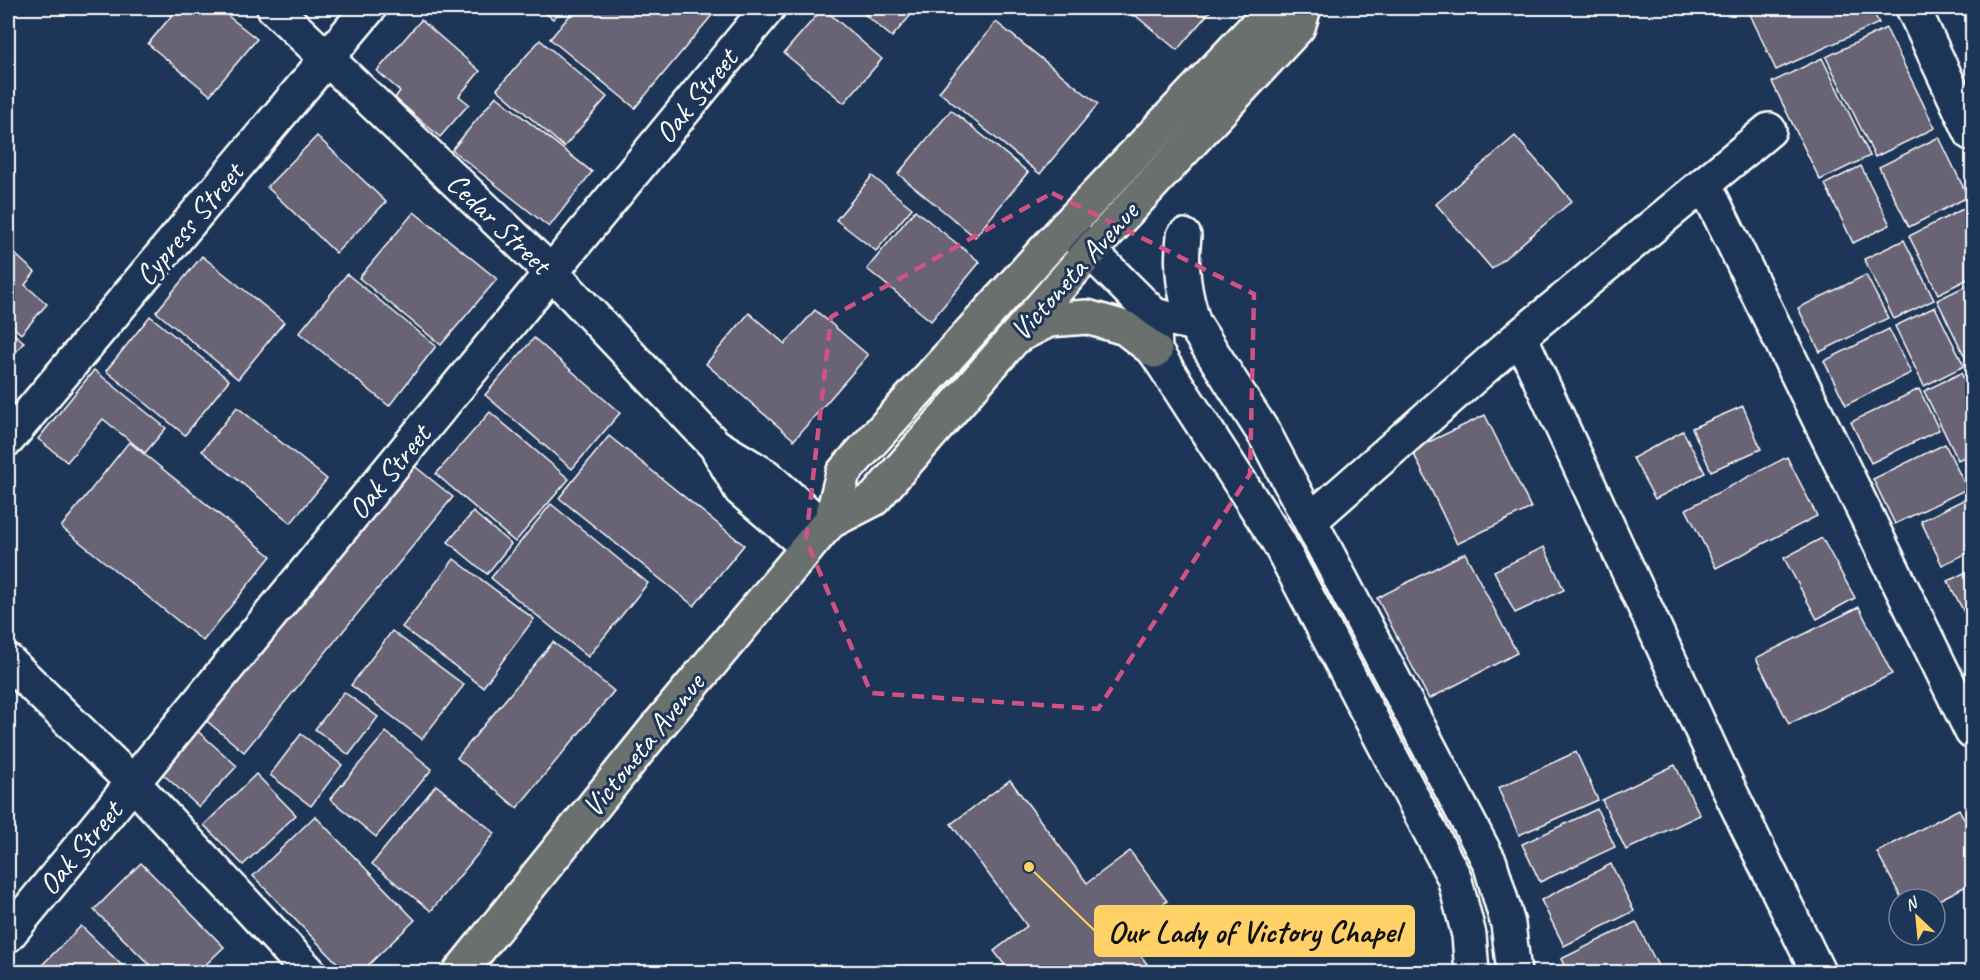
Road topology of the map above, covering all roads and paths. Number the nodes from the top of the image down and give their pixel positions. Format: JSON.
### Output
{"nodes":[{"id":1,"x":274,"y":8,"type":"edge"},
{"id":2,"x":369,"y":8,"type":"edge"},
{"id":3,"x":768,"y":8,"type":"edge"},
{"id":4,"x":1273,"y":8,"type":"edge"},
{"id":5,"x":1304,"y":8,"type":"edge"},
{"id":6,"x":1913,"y":8,"type":"edge"},
{"id":7,"x":326,"y":59,"type":"junction"},
{"id":8,"x":1769,"y":130,"type":"dead end"},
{"id":9,"x":1972,"y":134,"type":"edge"},
{"id":10,"x":1706,"y":185,"type":"junction"},
{"id":11,"x":1066,"y":227,"type":"junction"},
{"id":12,"x":1184,"y":236,"type":"dead end"},
{"id":13,"x":1091,"y":250,"type":"junction"},
{"id":14,"x":552,"y":273,"type":"junction"},
{"id":15,"x":1154,"y":315,"type":"junction"},
{"id":16,"x":1194,"y":324,"type":"junction"},
{"id":17,"x":1520,"y":336,"type":"junction"},
{"id":18,"x":1014,"y":337,"type":"junction"},
{"id":19,"x":1155,"y":351,"type":"junction"},
{"id":20,"x":8,"y":439,"type":"edge"},
{"id":21,"x":1311,"y":520,"type":"junction"},
{"id":22,"x":821,"y":532,"type":"junction"},
{"id":23,"x":8,"y":661,"type":"edge"},
{"id":24,"x":1972,"y":732,"type":"edge"},
{"id":25,"x":1440,"y":764,"type":"junction"},
{"id":26,"x":1405,"y":781,"type":"junction"},
{"id":27,"x":134,"y":784,"type":"junction"},
{"id":28,"x":8,"y":935,"type":"edge"},
{"id":29,"x":309,"y":972,"type":"edge"},
{"id":30,"x":460,"y":972,"type":"edge"},
{"id":31,"x":1472,"y":972,"type":"edge"},
{"id":32,"x":1514,"y":972,"type":"edge"},
{"id":33,"x":1818,"y":972,"type":"edge"}],
"edges":[{"from":1,"to":7,"type":"street","name":"Cedar Street"},
{"from":2,"to":7,"type":"street","name":"Cypress Street"},
{"from":3,"to":14,"type":"street","name":"Oak Street"},
{"from":4,"to":11,"type":"main road","name":"Victoneta Avenue"},
{"from":5,"to":13,"type":"main road","name":"Victoneta Avenue"},
{"from":6,"to":9,"type":"street"},
{"from":7,"to":14,"type":"street","name":"Cedar Street"},
{"from":7,"to":20,"type":"street","name":"Cypress Street"},
{"from":8,"to":10,"type":"street"},
{"from":10,"to":17,"type":"street"},
{"from":10,"to":24,"type":"street"},
{"from":11,"to":13,"type":"street"},
{"from":11,"to":22,"type":"main road","name":"Victoneta Avenue"},
{"from":12,"to":16,"type":"street"},
{"from":13,"to":15,"type":"street"},
{"from":13,"to":18,"type":"main road","name":"Victoneta Avenue"},
{"from":14,"to":22,"type":"street","name":"Cedar Street"},
{"from":14,"to":27,"type":"street","name":"Oak Street"},
{"from":15,"to":16,"type":"street"},
{"from":15,"to":19,"type":"street"},
{"from":16,"to":21,"type":"street"},
{"from":17,"to":21,"type":"street"},
{"from":17,"to":33,"type":"street"},
{"from":18,"to":19,"type":"main road"},
{"from":18,"to":22,"type":"main road","name":"Victoneta Avenue"},
{"from":19,"to":26,"type":"street"},
{"from":21,"to":25,"type":"street"},
{"from":22,"to":30,"type":"main road","name":"Victoneta Avenue"},
{"from":23,"to":27,"type":"street"},
{"from":25,"to":26,"type":"street"},
{"from":25,"to":32,"type":"street"},
{"from":26,"to":31,"type":"street"},
{"from":27,"to":28,"type":"street","name":"Oak Street"},
{"from":27,"to":29,"type":"street"}]}
